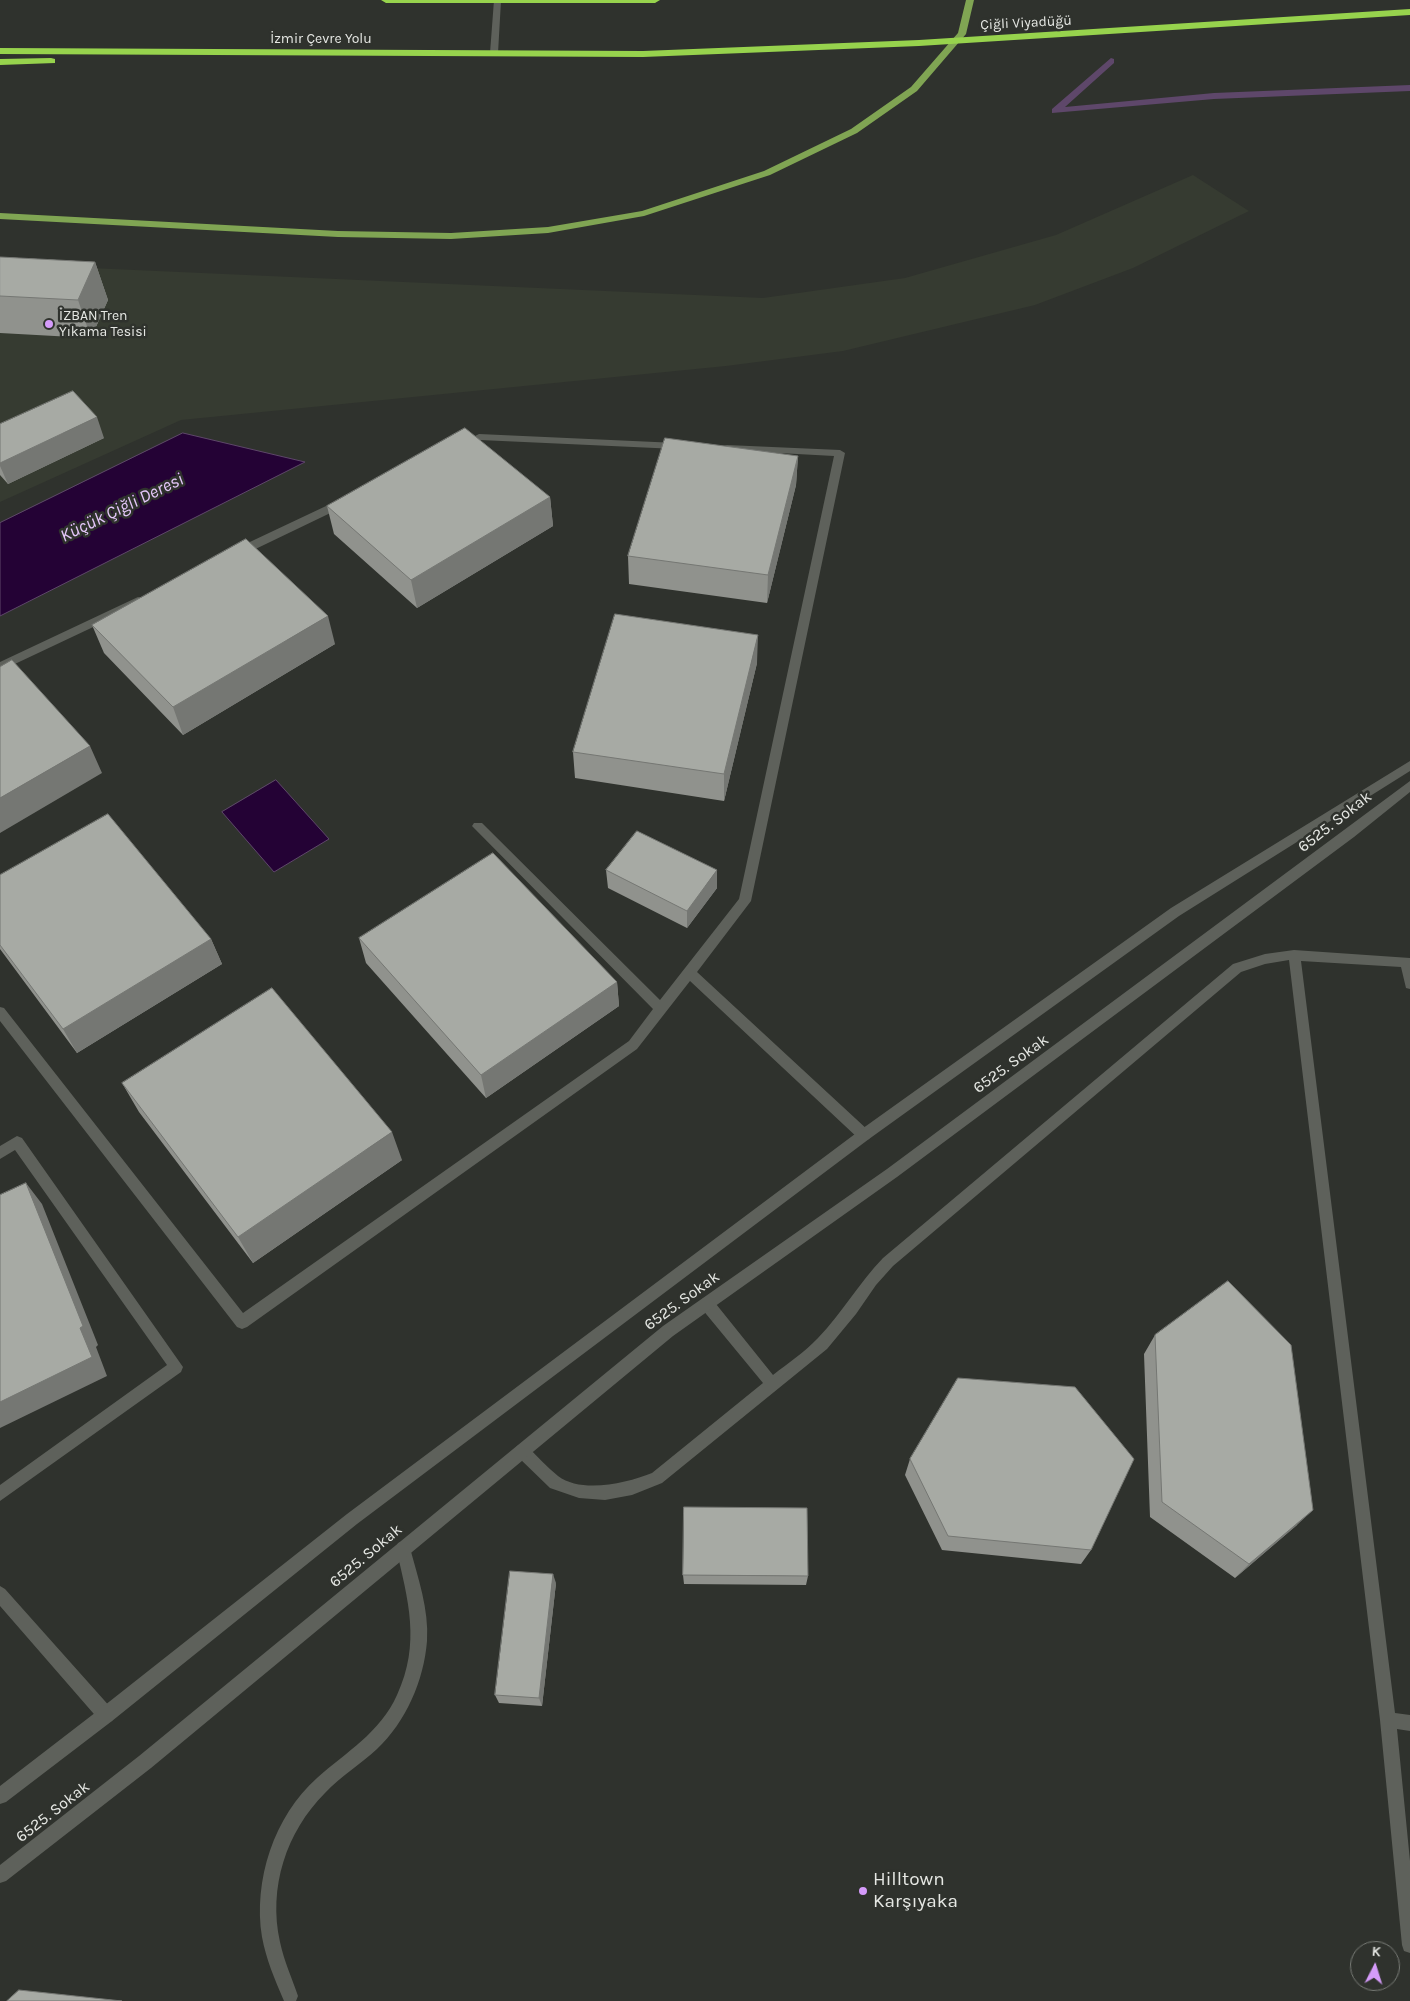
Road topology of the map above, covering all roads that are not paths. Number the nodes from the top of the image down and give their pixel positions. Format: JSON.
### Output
{"nodes":[{"id":1,"x":386,"y":0,"type":"edge"},
{"id":2,"x":655,"y":0,"type":"edge"},
{"id":3,"x":970,"y":0,"type":"edge"},
{"id":4,"x":497,"y":1,"type":"edge"},
{"id":5,"x":1410,"y":12,"type":"edge"},
{"id":6,"x":0,"y":51,"type":"edge"},
{"id":7,"x":494,"y":53,"type":"junction"},
{"id":8,"x":373,"y":54,"type":"junction"},
{"id":9,"x":643,"y":54,"type":"joint"},
{"id":10,"x":0,"y":62,"type":"edge"},
{"id":11,"x":0,"y":216,"type":"edge"},
{"id":12,"x":692,"y":447,"type":"edge"},
{"id":13,"x":712,"y":448,"type":"edge"},
{"id":14,"x":453,"y":449,"type":"edge"},
{"id":15,"x":350,"y":499,"type":"edge"},
{"id":16,"x":228,"y":557,"type":"edge"},
{"id":17,"x":150,"y":595,"type":"edge"},
{"id":18,"x":0,"y":667,"type":"edge"},
{"id":19,"x":1410,"y":765,"type":"edge"},
{"id":20,"x":1410,"y":786,"type":"edge"},
{"id":21,"x":478,"y":826,"type":"dead end"},
{"id":22,"x":1294,"y":955,"type":"junction"},
{"id":23,"x":689,"y":973,"type":"junction"},
{"id":24,"x":1410,"y":984,"type":"edge"},
{"id":25,"x":661,"y":1009,"type":"junction"},
{"id":26,"x":0,"y":1012,"type":"edge"},
{"id":27,"x":864,"y":1135,"type":"junction"},
{"id":28,"x":0,"y":1153,"type":"edge"},
{"id":29,"x":707,"y":1304,"type":"junction"},
{"id":30,"x":772,"y":1384,"type":"junction"},
{"id":31,"x":522,"y":1451,"type":"junction"},
{"id":32,"x":0,"y":1494,"type":"edge"},
{"id":33,"x":403,"y":1548,"type":"junction"},
{"id":34,"x":0,"y":1594,"type":"edge"},
{"id":35,"x":106,"y":1715,"type":"junction"},
{"id":36,"x":1388,"y":1720,"type":"junction"},
{"id":37,"x":1410,"y":1722,"type":"edge"},
{"id":38,"x":0,"y":1796,"type":"edge"},
{"id":39,"x":0,"y":1876,"type":"edge"},
{"id":40,"x":1410,"y":1945,"type":"edge"},
{"id":41,"x":290,"y":1996,"type":"dead end"}],
"edges":[{"from":1,"to":4,"type":"highway"},
{"from":2,"to":4,"type":"highway"},
{"from":3,"to":11,"type":"main road"},
{"from":4,"to":7,"type":"street"},
{"from":5,"to":9,"type":"highway","name":"Çiğli Viyadüğü"},
{"from":6,"to":8,"type":"highway","name":"İzmir Çevre Yolu"},
{"from":7,"to":8,"type":"highway","name":"İzmir Çevre Yolu"},
{"from":7,"to":9,"type":"highway","name":"İzmir Çevre Yolu"},
{"from":8,"to":10,"type":"highway"},
{"from":12,"to":14,"type":"street"},
{"from":13,"to":23,"type":"street"},
{"from":15,"to":16,"type":"street"},
{"from":17,"to":18,"type":"street"},
{"from":19,"to":27,"type":"street","name":"6525. Sokak"},
{"from":20,"to":29,"type":"street","name":"6525. Sokak"},
{"from":21,"to":25,"type":"street"},
{"from":22,"to":24,"type":"street"},
{"from":22,"to":30,"type":"street"},
{"from":22,"to":36,"type":"street"},
{"from":23,"to":25,"type":"street"},
{"from":23,"to":27,"type":"street"},
{"from":25,"to":26,"type":"street"},
{"from":27,"to":35,"type":"street","name":"6525. Sokak"},
{"from":28,"to":32,"type":"street"},
{"from":29,"to":30,"type":"street"},
{"from":29,"to":31,"type":"street","name":"6525. Sokak"},
{"from":30,"to":31,"type":"street"},
{"from":31,"to":33,"type":"street","name":"6525. Sokak"},
{"from":33,"to":39,"type":"street","name":"6525. Sokak"},
{"from":33,"to":41,"type":"street"},
{"from":34,"to":35,"type":"street"},
{"from":35,"to":38,"type":"street","name":"6525. Sokak"},
{"from":36,"to":37,"type":"street"},
{"from":36,"to":40,"type":"street"}]}
